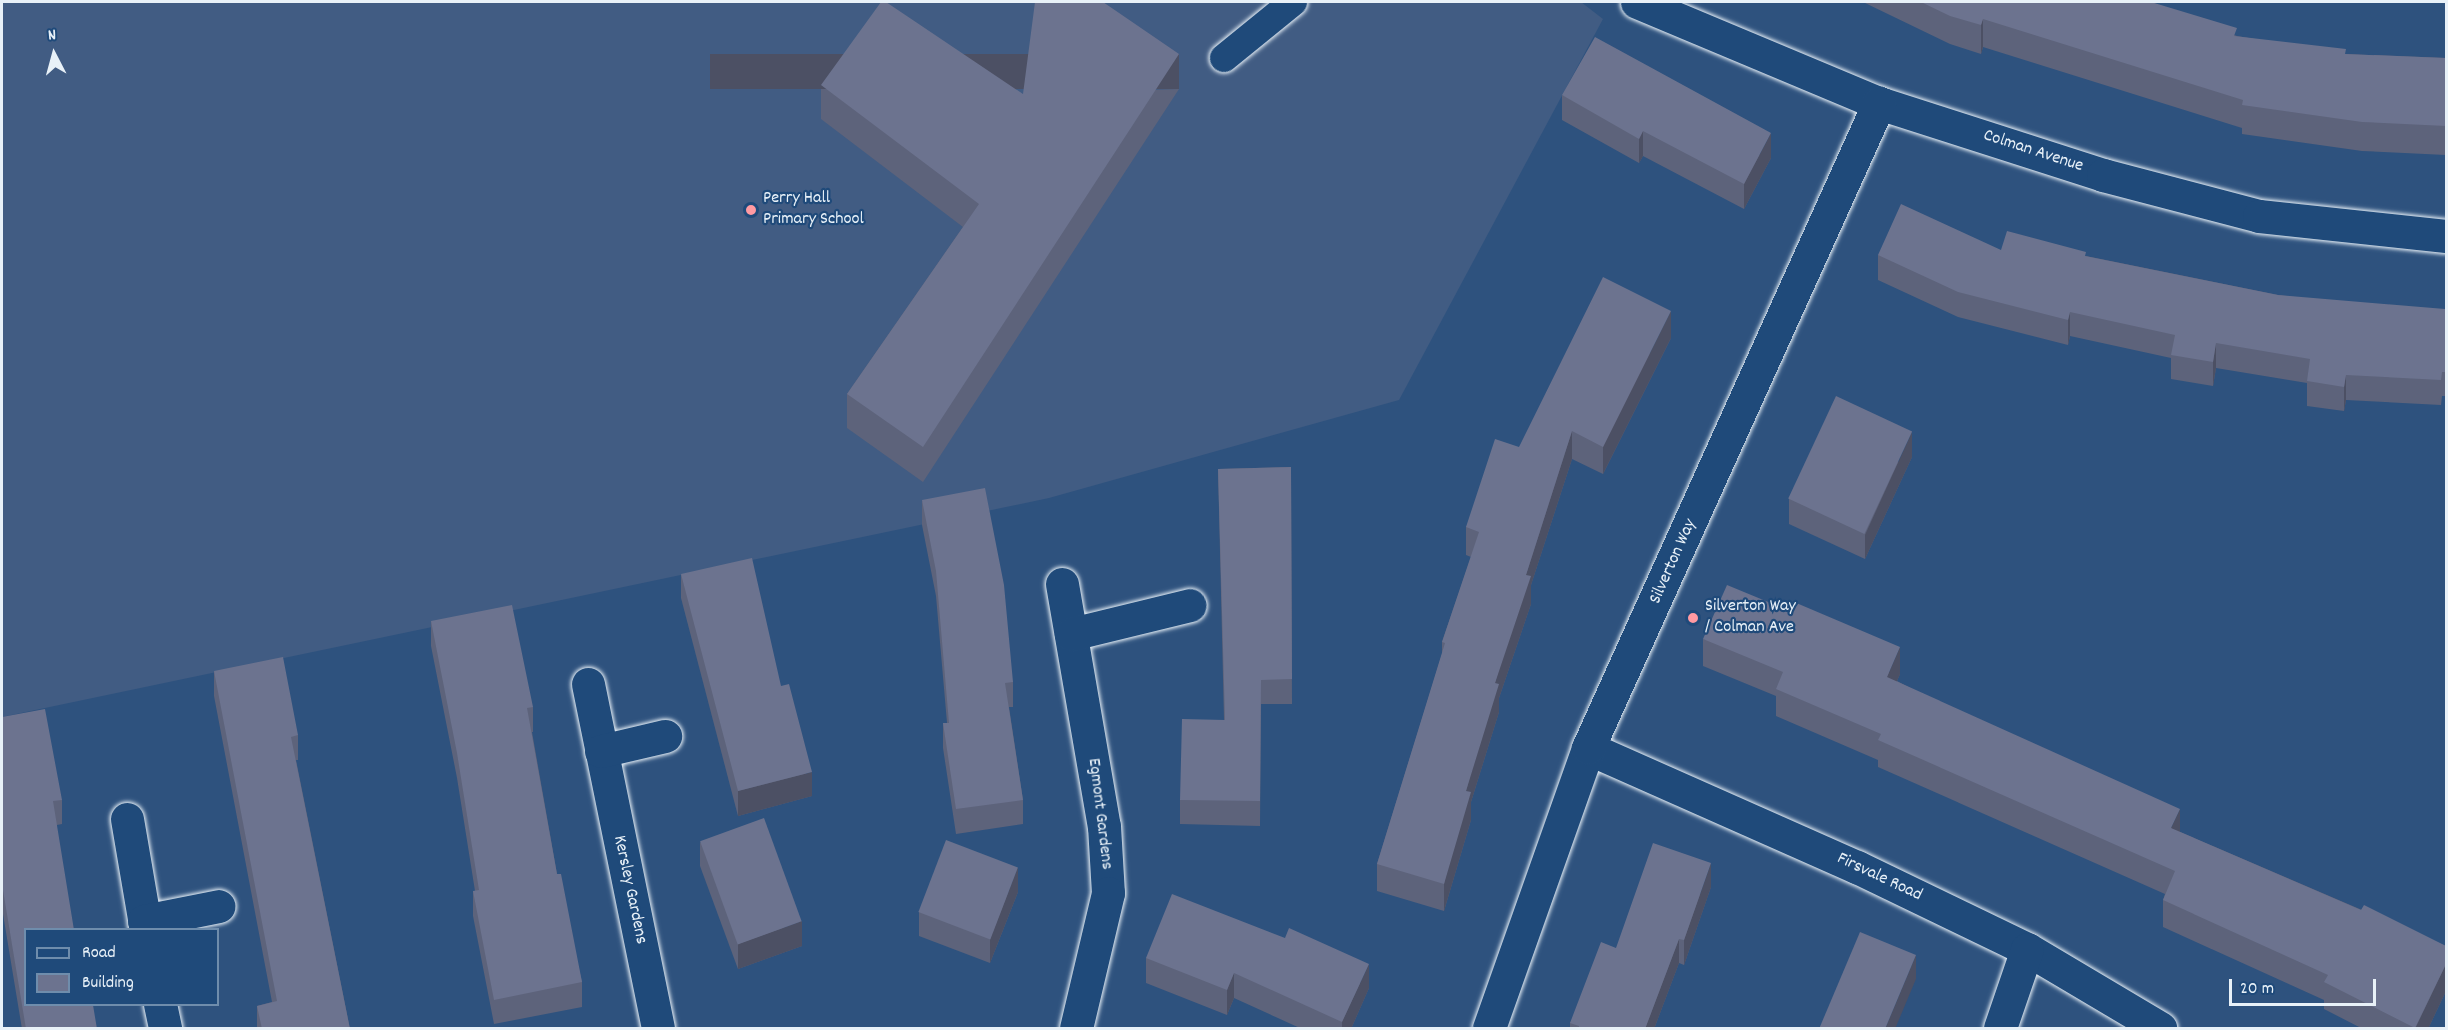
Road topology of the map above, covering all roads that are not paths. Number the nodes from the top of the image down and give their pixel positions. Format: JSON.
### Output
{"nodes":[{"id":1,"x":1293,"y":2,"type":"edge"},
{"id":2,"x":1637,"y":2,"type":"edge"},
{"id":3,"x":1224,"y":58,"type":"dead end"},
{"id":4,"x":1878,"y":103,"type":"junction"},
{"id":5,"x":2446,"y":236,"type":"edge"},
{"id":6,"x":1062,"y":584,"type":"dead end"},
{"id":7,"x":1190,"y":605,"type":"dead end"},
{"id":8,"x":1071,"y":634,"type":"junction"},
{"id":9,"x":588,"y":684,"type":"dead end"},
{"id":10,"x":665,"y":736,"type":"dead end"},
{"id":11,"x":1588,"y":748,"type":"junction"},
{"id":12,"x":601,"y":751,"type":"junction"},
{"id":13,"x":127,"y":819,"type":"dead end"},
{"id":14,"x":219,"y":906,"type":"dead end"},
{"id":15,"x":145,"y":925,"type":"edge"},
{"id":16,"x":2027,"y":949,"type":"junction"},
{"id":17,"x":160,"y":1006,"type":"edge"},
{"id":18,"x":165,"y":1029,"type":"edge"},
{"id":19,"x":658,"y":1029,"type":"edge"},
{"id":20,"x":1076,"y":1029,"type":"edge"},
{"id":21,"x":1489,"y":1029,"type":"edge"},
{"id":22,"x":2000,"y":1029,"type":"edge"},
{"id":23,"x":2160,"y":1029,"type":"edge"}],
"edges":[{"from":1,"to":3,"type":"lane"},
{"from":2,"to":4,"type":"street","name":"Colman Avenue"},
{"from":4,"to":5,"type":"street","name":"Colman Avenue"},
{"from":4,"to":11,"type":"street","name":"Silverton Way"},
{"from":6,"to":8,"type":"street","name":"Egmont Gardens"},
{"from":7,"to":8,"type":"street"},
{"from":8,"to":20,"type":"street","name":"Egmont Gardens"},
{"from":9,"to":12,"type":"street","name":"Kersley Gardens"},
{"from":10,"to":12,"type":"street"},
{"from":11,"to":16,"type":"street","name":"Firsvale Road"},
{"from":11,"to":21,"type":"street","name":"Silverton Way"},
{"from":12,"to":19,"type":"street","name":"Kersley Gardens"},
{"from":13,"to":15,"type":"street"},
{"from":14,"to":15,"type":"street"},
{"from":16,"to":22,"type":"street"},
{"from":16,"to":23,"type":"street","name":"Firsvale Road"},
{"from":17,"to":18,"type":"street"}]}
